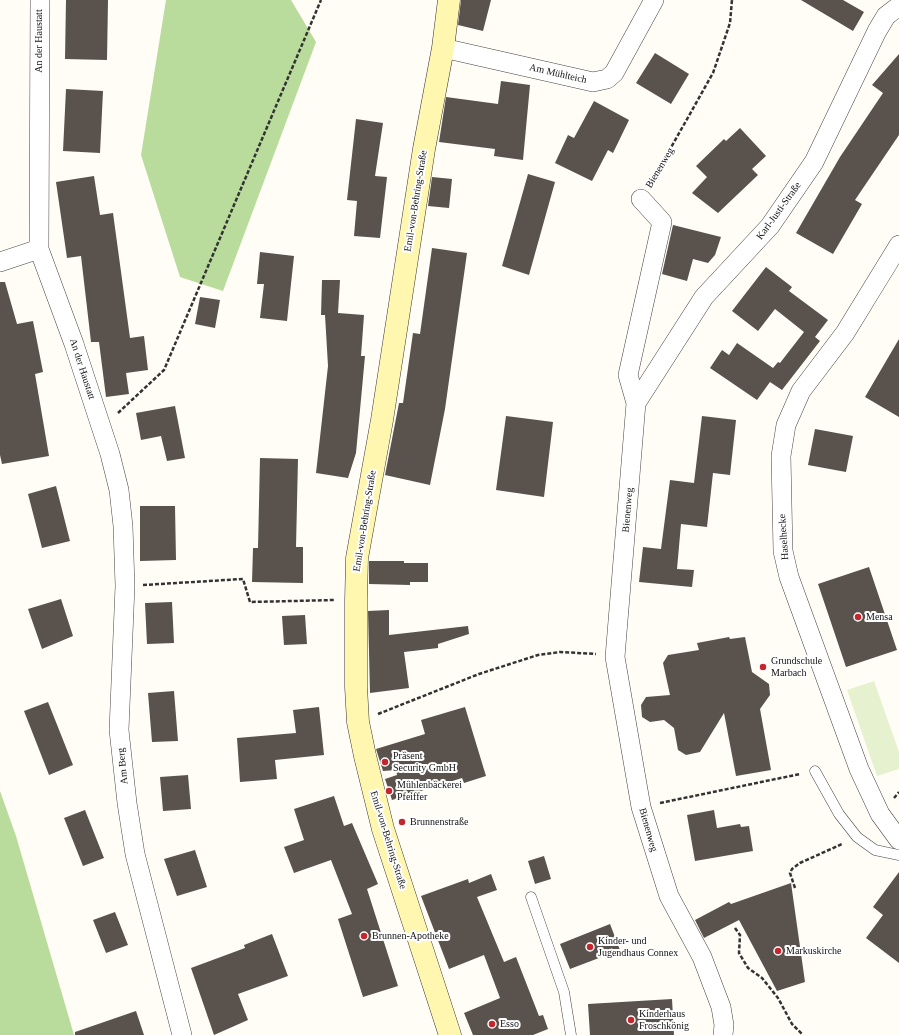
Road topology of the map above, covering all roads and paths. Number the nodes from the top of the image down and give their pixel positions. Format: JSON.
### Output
{"nodes":[{"id":1,"x":40,"y":0,"type":"edge"},
{"id":2,"x":321,"y":0,"type":"edge"},
{"id":3,"x":450,"y":0,"type":"edge"},
{"id":4,"x":654,"y":0,"type":"edge"},
{"id":5,"x":732,"y":0,"type":"edge"},
{"id":6,"x":899,"y":6,"type":"edge"},
{"id":7,"x":443,"y":48,"type":"junction"},
{"id":8,"x":641,"y":199,"type":"joint"},
{"id":9,"x":899,"y":245,"type":"edge"},
{"id":10,"x":39,"y":249,"type":"junction"},
{"id":11,"x":0,"y":262,"type":"edge"},
{"id":12,"x":636,"y":403,"type":"junction"},
{"id":13,"x":101,"y":428,"type":"junction"},
{"id":14,"x":119,"y":490,"type":"joint"},
{"id":15,"x":125,"y":586,"type":"junction"},
{"id":16,"x":356,"y":600,"type":"junction"},
{"id":17,"x":597,"y":654,"type":"dead end"},
{"id":18,"x":358,"y":722,"type":"junction"},
{"id":19,"x":815,"y":771,"type":"joint"},
{"id":20,"x":655,"y":804,"type":"dead end"},
{"id":21,"x":857,"y":837,"type":"junction"},
{"id":22,"x":899,"y":840,"type":"edge"},
{"id":23,"x":899,"y":855,"type":"edge"},
{"id":24,"x":795,"y":888,"type":"dead end"},
{"id":25,"x":531,"y":897,"type":"dead end"},
{"id":26,"x":736,"y":928,"type":"dead end"},
{"id":27,"x":182,"y":1035,"type":"edge"},
{"id":28,"x":450,"y":1035,"type":"edge"},
{"id":29,"x":571,"y":1035,"type":"edge"},
{"id":30,"x":723,"y":1035,"type":"edge"},
{"id":31,"x":803,"y":1035,"type":"edge"}],
"edges":[{"from":1,"to":10,"type":"street","name":"An der Haustatt"},
{"from":2,"to":13,"type":"path"},
{"from":3,"to":7,"type":"main road","name":"Emil-von-Behring-Straße"},
{"from":4,"to":7,"type":"street","name":"Am Mühlteich"},
{"from":5,"to":8,"type":"path","name":"Bienenweg"},
{"from":6,"to":12,"type":"street","name":"Karl-Justi-Straße"},
{"from":7,"to":16,"type":"main road","name":"Emil-von-Behring-Straße"},
{"from":8,"to":12,"type":"street","name":"Bienenweg"},
{"from":9,"to":22,"type":"street","name":"Haselhecke"},
{"from":10,"to":11,"type":"street"},
{"from":10,"to":13,"type":"street","name":"An der Haustatt"},
{"from":12,"to":30,"type":"street","name":"Bienenweg"},
{"from":13,"to":14,"type":"street","name":"An der Haustatt"},
{"from":14,"to":15,"type":"street","name":"Am Berg"},
{"from":15,"to":16,"type":"path"},
{"from":15,"to":27,"type":"street","name":"Am Berg"},
{"from":16,"to":18,"type":"main road","name":"Emil-von-Behring-Straße"},
{"from":17,"to":18,"type":"path"},
{"from":18,"to":28,"type":"main road","name":"Emil-von-Behring-Straße"},
{"from":19,"to":20,"type":"path"},
{"from":19,"to":21,"type":"lane"},
{"from":21,"to":23,"type":"lane"},
{"from":21,"to":24,"type":"path"},
{"from":25,"to":29,"type":"lane"},
{"from":26,"to":31,"type":"path"}]}
